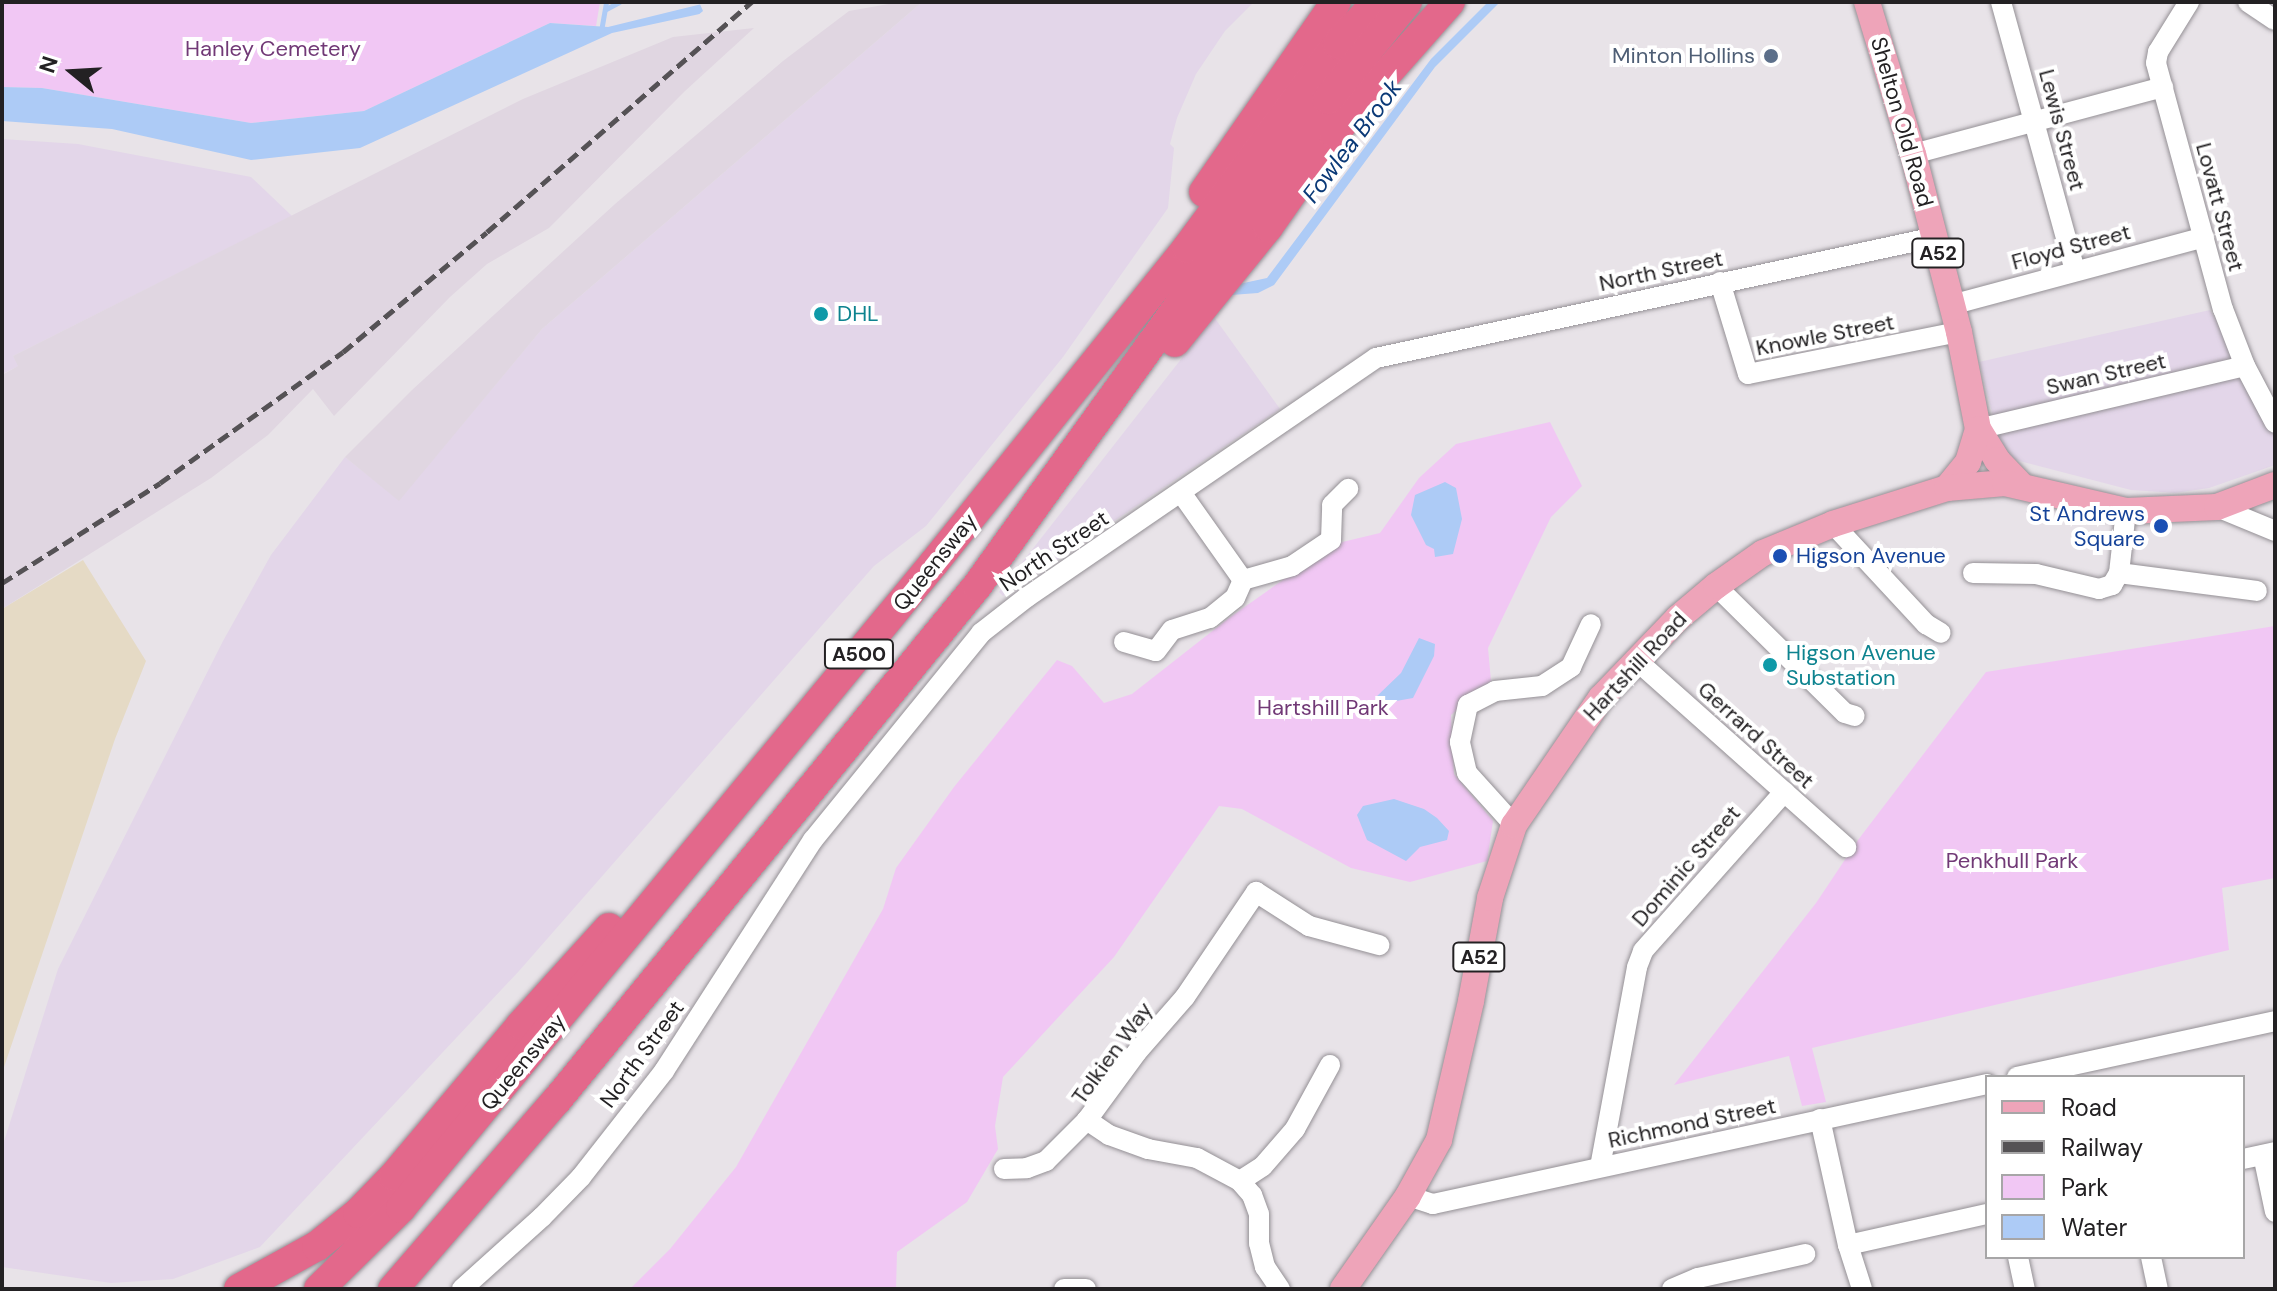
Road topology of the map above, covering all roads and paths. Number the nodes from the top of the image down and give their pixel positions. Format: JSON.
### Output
{"nodes":[{"id":1,"x":1336,"y":2,"type":"edge"},
{"id":2,"x":1377,"y":2,"type":"edge"},
{"id":3,"x":1407,"y":2,"type":"edge"},
{"id":4,"x":1450,"y":2,"type":"edge"},
{"id":5,"x":1867,"y":2,"type":"edge"},
{"id":6,"x":2001,"y":2,"type":"edge"},
{"id":7,"x":2189,"y":2,"type":"edge"},
{"id":8,"x":2255,"y":4,"type":"edge"},
{"id":9,"x":2275,"y":20,"type":"edge"},
{"id":10,"x":2163,"y":87,"type":"junction"},
{"id":11,"x":2036,"y":121,"type":"junction"},
{"id":12,"x":1913,"y":154,"type":"junction"},
{"id":13,"x":1935,"y":237,"type":"junction"},
{"id":14,"x":2204,"y":237,"type":"junction"},
{"id":15,"x":2075,"y":271,"type":"junction"},
{"id":16,"x":1720,"y":282,"type":"junction"},
{"id":17,"x":1951,"y":305,"type":"junction"},
{"id":18,"x":1959,"y":332,"type":"junction"},
{"id":19,"x":2245,"y":366,"type":"junction"},
{"id":20,"x":2275,"y":423,"type":"edge"},
{"id":21,"x":1978,"y":429,"type":"junction"},
{"id":22,"x":2021,"y":485,"type":"junction"},
{"id":23,"x":2275,"y":485,"type":"edge"},
{"id":24,"x":1947,"y":488,"type":"junction"},
{"id":25,"x":1348,"y":489,"type":"dead end"},
{"id":26,"x":1182,"y":494,"type":"junction"},
{"id":27,"x":2217,"y":507,"type":"junction"},
{"id":28,"x":2126,"y":511,"type":"junction"},
{"id":29,"x":1833,"y":524,"type":"junction"},
{"id":30,"x":2275,"y":531,"type":"edge"},
{"id":31,"x":934,"y":563,"type":"junction"},
{"id":32,"x":1973,"y":573,"type":"dead end"},
{"id":33,"x":2119,"y":573,"type":"junction"},
{"id":34,"x":1243,"y":580,"type":"junction"},
{"id":35,"x":977,"y":586,"type":"junction"},
{"id":36,"x":1716,"y":586,"type":"junction"},
{"id":37,"x":2257,"y":591,"type":"dead end"},
{"id":38,"x":1591,"y":624,"type":"dead end"},
{"id":39,"x":1941,"y":633,"type":"dead end"},
{"id":40,"x":1124,"y":642,"type":"dead end"},
{"id":41,"x":1635,"y":659,"type":"junction"},
{"id":42,"x":807,"y":716,"type":"junction"},
{"id":43,"x":1855,"y":716,"type":"dead end"},
{"id":44,"x":1784,"y":792,"type":"junction"},
{"id":45,"x":1514,"y":825,"type":"junction"},
{"id":46,"x":1846,"y":847,"type":"dead end"},
{"id":47,"x":1379,"y":945,"type":"dead end"},
{"id":48,"x":2275,"y":1021,"type":"edge"},
{"id":49,"x":1330,"y":1065,"type":"dead end"},
{"id":50,"x":2026,"y":1075,"type":"edge"},
{"id":51,"x":1985,"y":1084,"type":"edge"},
{"id":52,"x":557,"y":1100,"type":"junction"},
{"id":53,"x":1820,"y":1119,"type":"junction"},
{"id":54,"x":1087,"y":1120,"type":"junction"},
{"id":55,"x":2260,"y":1156,"type":"edge"},
{"id":56,"x":1600,"y":1167,"type":"junction"},
{"id":57,"x":1004,"y":1169,"type":"dead end"},
{"id":58,"x":1240,"y":1181,"type":"junction"},
{"id":59,"x":1408,"y":1196,"type":"junction"},
{"id":60,"x":2275,"y":1212,"type":"edge"},
{"id":61,"x":1985,"y":1214,"type":"edge"},
{"id":62,"x":1848,"y":1245,"type":"junction"},
{"id":63,"x":1805,"y":1254,"type":"dead end"},
{"id":64,"x":2018,"y":1259,"type":"edge"},
{"id":65,"x":2151,"y":1259,"type":"edge"},
{"id":66,"x":1700,"y":1284,"type":"edge"},
{"id":67,"x":239,"y":1289,"type":"edge"},
{"id":68,"x":319,"y":1289,"type":"edge"},
{"id":69,"x":393,"y":1289,"type":"edge"},
{"id":70,"x":415,"y":1289,"type":"edge"},
{"id":71,"x":462,"y":1289,"type":"edge"},
{"id":72,"x":1064,"y":1289,"type":"edge"},
{"id":73,"x":1086,"y":1289,"type":"edge"},
{"id":74,"x":1280,"y":1289,"type":"edge"},
{"id":75,"x":1343,"y":1289,"type":"edge"},
{"id":76,"x":1672,"y":1289,"type":"edge"},
{"id":77,"x":1862,"y":1289,"type":"edge"},
{"id":78,"x":2025,"y":1289,"type":"edge"},
{"id":79,"x":2158,"y":1289,"type":"edge"}],
"edges":[{"from":1,"to":31,"type":"highway"},
{"from":2,"to":31,"type":"highway","name":"Queensway","number":"A500"},
{"from":3,"to":35,"type":"highway","name":"Queensway","number":"A500"},
{"from":4,"to":35,"type":"highway"},
{"from":5,"to":12,"type":"main road","name":"Shelton Old Road","number":"A52"},
{"from":6,"to":11,"type":"street","name":"Lewis Street"},
{"from":7,"to":10,"type":"street","name":"Lovatt Street"},
{"from":8,"to":9,"type":"street"},
{"from":10,"to":11,"type":"street"},
{"from":10,"to":14,"type":"street","name":"Lovatt Street"},
{"from":11,"to":12,"type":"street"},
{"from":11,"to":15,"type":"street","name":"Lewis Street"},
{"from":12,"to":13,"type":"main road","name":"Shelton Old Road","number":"A52"},
{"from":13,"to":16,"type":"street","name":"North Street"},
{"from":13,"to":17,"type":"main road","name":"Shelton Old Road","number":"A52"},
{"from":14,"to":15,"type":"street","name":"Floyd Street"},
{"from":14,"to":19,"type":"street","name":"Lovatt Street"},
{"from":15,"to":17,"type":"street","name":"Floyd Street"},
{"from":16,"to":18,"type":"street","name":"Knowle Street"},
{"from":16,"to":26,"type":"street","name":"North Street"},
{"from":17,"to":18,"type":"main road","name":"Shelton Old Road","number":"A52"},
{"from":18,"to":21,"type":"main road","name":"Shelton Old Road","number":"A52"},
{"from":19,"to":20,"type":"street","name":"Lovatt Street"},
{"from":19,"to":21,"type":"street","name":"Swan Street"},
{"from":21,"to":22,"type":"main road","name":"Shelton Old Road","number":"A52"},
{"from":21,"to":24,"type":"main road"},
{"from":22,"to":24,"type":"main road","name":"Hartshill Road","number":"A52"},
{"from":22,"to":28,"type":"main road","name":"Hartshill Road","number":"A52"},
{"from":23,"to":27,"type":"main road","name":"Hartshill Road","number":"A52"},
{"from":24,"to":29,"type":"main road","name":"Hartshill Road","number":"A52"},
{"from":25,"to":34,"type":"street"},
{"from":26,"to":34,"type":"street"},
{"from":26,"to":71,"type":"street","name":"North Street"},
{"from":27,"to":28,"type":"main road","name":"Hartshill Road","number":"A52"},
{"from":27,"to":30,"type":"street"},
{"from":28,"to":33,"type":"street"},
{"from":29,"to":36,"type":"main road","name":"Hartshill Road","number":"A52"},
{"from":29,"to":39,"type":"street"},
{"from":31,"to":42,"type":"highway","name":"Queensway","number":"A500"},
{"from":32,"to":33,"type":"street"},
{"from":33,"to":37,"type":"street"},
{"from":34,"to":40,"type":"street"},
{"from":35,"to":52,"type":"highway","name":"Queensway","number":"A500"},
{"from":36,"to":41,"type":"main road","name":"Hartshill Road","number":"A52"},
{"from":36,"to":43,"type":"street"},
{"from":38,"to":45,"type":"street"},
{"from":41,"to":44,"type":"street","name":"Gerrard Street"},
{"from":41,"to":45,"type":"main road","name":"Hartshill Road","number":"A52"},
{"from":42,"to":67,"type":"highway"},
{"from":42,"to":68,"type":"highway","name":"Queensway","number":"A500"},
{"from":44,"to":46,"type":"street","name":"Gerrard Street"},
{"from":44,"to":56,"type":"street","name":"Dominic Street"},
{"from":45,"to":59,"type":"main road","name":"Hartshill Road","number":"A52"},
{"from":47,"to":54,"type":"street","name":"Tolkien Way"},
{"from":48,"to":50,"type":"street"},
{"from":49,"to":58,"type":"street"},
{"from":51,"to":53,"type":"street","name":"Richmond Street"},
{"from":52,"to":69,"type":"highway","name":"Queensway","number":"A500"},
{"from":52,"to":70,"type":"highway"},
{"from":53,"to":56,"type":"street","name":"Richmond Street"},
{"from":53,"to":62,"type":"street"},
{"from":54,"to":57,"type":"street"},
{"from":54,"to":58,"type":"street","name":"Tolkien Way"},
{"from":55,"to":60,"type":"street"},
{"from":56,"to":59,"type":"street","name":"Richmond Street"},
{"from":58,"to":74,"type":"street"},
{"from":59,"to":75,"type":"main road","name":"Hartshill Road","number":"A52"},
{"from":61,"to":62,"type":"street"},
{"from":62,"to":77,"type":"street"},
{"from":63,"to":66,"type":"street"},
{"from":64,"to":78,"type":"street"},
{"from":65,"to":79,"type":"street"},
{"from":66,"to":76,"type":"street"},
{"from":72,"to":73,"type":"street"}]}
